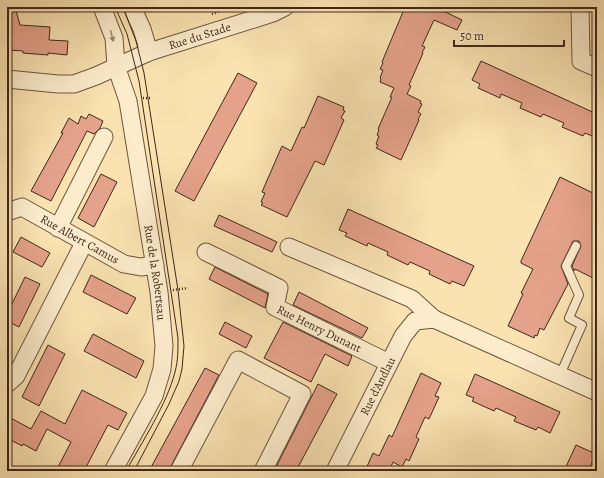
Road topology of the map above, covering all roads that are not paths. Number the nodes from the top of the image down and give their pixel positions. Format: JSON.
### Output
{"nodes":[{"id":1,"x":102,"y":7,"type":"edge"},
{"id":2,"x":132,"y":7,"type":"edge"},
{"id":3,"x":285,"y":7,"type":"edge"},
{"id":4,"x":580,"y":7,"type":"edge"},
{"id":5,"x":149,"y":52,"type":"junction"},
{"id":6,"x":116,"y":66,"type":"junction"},
{"id":7,"x":597,"y":68,"type":"edge"},
{"id":8,"x":7,"y":79,"type":"edge"},
{"id":9,"x":104,"y":138,"type":"dead end"},
{"id":10,"x":7,"y":212,"type":"edge"},
{"id":11,"x":58,"y":228,"type":"junction"},
{"id":12,"x":84,"y":242,"type":"junction"},
{"id":13,"x":576,"y":246,"type":"dead end"},
{"id":14,"x":289,"y":247,"type":"dead end"},
{"id":15,"x":206,"y":252,"type":"dead end"},
{"id":16,"x":155,"y":265,"type":"junction"},
{"id":17,"x":434,"y":319,"type":"junction"},
{"id":18,"x":389,"y":363,"type":"junction"},
{"id":19,"x":560,"y":375,"type":"junction"},
{"id":20,"x":7,"y":384,"type":"edge"},
{"id":21,"x":597,"y":392,"type":"edge"},
{"id":22,"x":113,"y":471,"type":"edge"},
{"id":23,"x":179,"y":471,"type":"edge"},
{"id":24,"x":263,"y":471,"type":"edge"},
{"id":25,"x":335,"y":471,"type":"edge"}],
"edges":[{"from":1,"to":6,"type":"street","name":"Rue de la Robertsau","one_way":true},
{"from":2,"to":5,"type":"street"},
{"from":3,"to":5,"type":"street","name":"Rue du Stade"},
{"from":4,"to":7,"type":"street"},
{"from":5,"to":6,"type":"street","name":"Rue du Stade"},
{"from":6,"to":8,"type":"street","name":"Rue du Stade"},
{"from":6,"to":16,"type":"street","name":"Rue de la Robertsau"},
{"from":9,"to":11,"type":"street"},
{"from":10,"to":11,"type":"street","name":"Rue Albert Camus"},
{"from":11,"to":12,"type":"street","name":"Rue Albert Camus"},
{"from":12,"to":16,"type":"street","name":"Rue Albert Camus"},
{"from":12,"to":20,"type":"street"},
{"from":13,"to":19,"type":"lane"},
{"from":14,"to":17,"type":"street"},
{"from":15,"to":18,"type":"street","name":"Rue Henry Dunant"},
{"from":16,"to":22,"type":"street","name":"Rue de la Robertsau"},
{"from":17,"to":18,"type":"street","name":"Rue d'Andlau"},
{"from":17,"to":19,"type":"street"},
{"from":18,"to":25,"type":"street","name":"Rue d'Andlau"},
{"from":19,"to":21,"type":"street"},
{"from":23,"to":24,"type":"street"}]}
